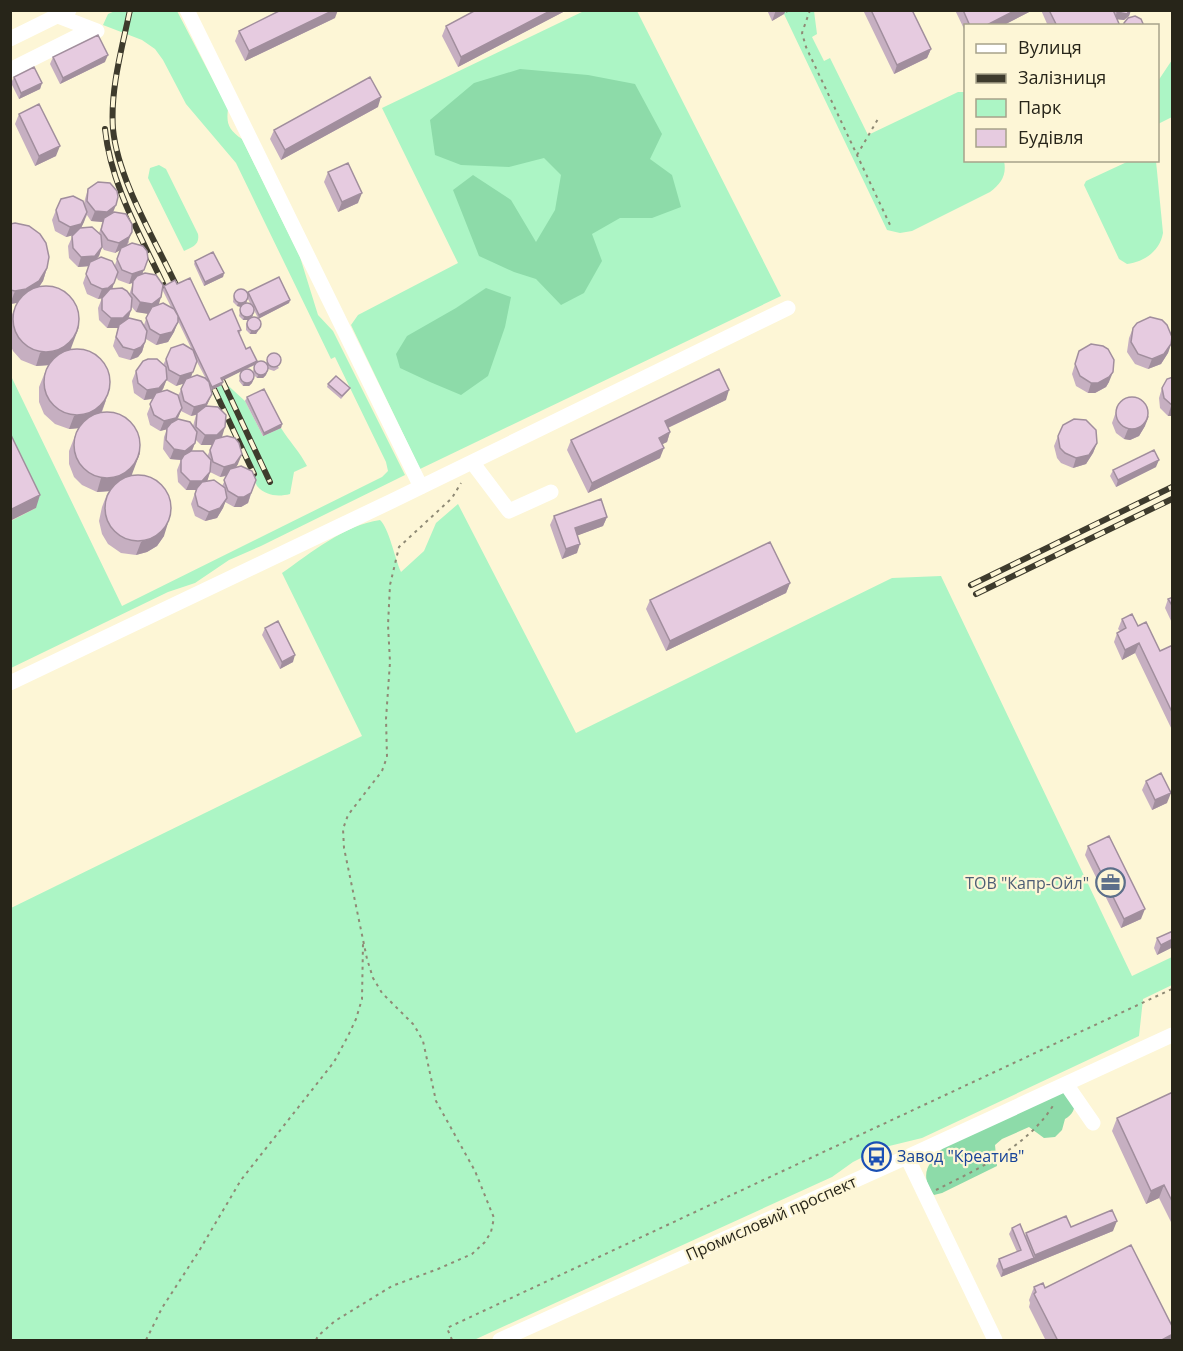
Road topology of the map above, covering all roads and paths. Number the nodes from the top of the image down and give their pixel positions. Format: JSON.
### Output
{"nodes":[{"id":1,"x":187,"y":10,"type":"edge"},
{"id":2,"x":810,"y":10,"type":"edge"},
{"id":3,"x":64,"y":13,"type":"edge"},
{"id":4,"x":10,"y":39,"type":"edge"},
{"id":5,"x":10,"y":69,"type":"edge"},
{"id":6,"x":878,"y":119,"type":"dead end"},
{"id":7,"x":857,"y":155,"type":"junction"},
{"id":8,"x":891,"y":227,"type":"dead end"},
{"id":9,"x":788,"y":308,"type":"dead end"},
{"id":10,"x":472,"y":462,"type":"junction"},
{"id":11,"x":421,"y":487,"type":"junction"},
{"id":12,"x":551,"y":492,"type":"dead end"},
{"id":13,"x":10,"y":683,"type":"edge"},
{"id":14,"x":364,"y":940,"type":"junction"},
{"id":15,"x":1173,"y":989,"type":"edge"},
{"id":16,"x":1173,"y":1035,"type":"edge"},
{"id":17,"x":1066,"y":1084,"type":"junction"},
{"id":18,"x":1055,"y":1102,"type":"dead end"},
{"id":19,"x":1093,"y":1123,"type":"dead end"},
{"id":20,"x":907,"y":1157,"type":"junction"},
{"id":21,"x":926,"y":1196,"type":"junction"},
{"id":22,"x":502,"y":1340,"type":"edge"},
{"id":23,"x":146,"y":1341,"type":"edge"},
{"id":24,"x":316,"y":1341,"type":"edge"},
{"id":25,"x":452,"y":1341,"type":"edge"},
{"id":26,"x":995,"y":1341,"type":"edge"}],
"edges":[{"from":1,"to":11,"type":"street"},
{"from":2,"to":7,"type":"path"},
{"from":3,"to":4,"type":"street"},
{"from":3,"to":5,"type":"street"},
{"from":6,"to":7,"type":"path"},
{"from":7,"to":8,"type":"path"},
{"from":9,"to":10,"type":"street"},
{"from":10,"to":11,"type":"street"},
{"from":10,"to":12,"type":"street"},
{"from":10,"to":14,"type":"path"},
{"from":11,"to":13,"type":"street"},
{"from":14,"to":23,"type":"path"},
{"from":14,"to":24,"type":"path"},
{"from":15,"to":25,"type":"path"},
{"from":16,"to":17,"type":"street","name":"Промисловий проспект"},
{"from":17,"to":19,"type":"street"},
{"from":17,"to":20,"type":"street","name":"Промисловий проспект"},
{"from":18,"to":21,"type":"path"},
{"from":20,"to":21,"type":"street"},
{"from":20,"to":22,"type":"street","name":"Промисловий проспект"},
{"from":21,"to":26,"type":"street"}]}
